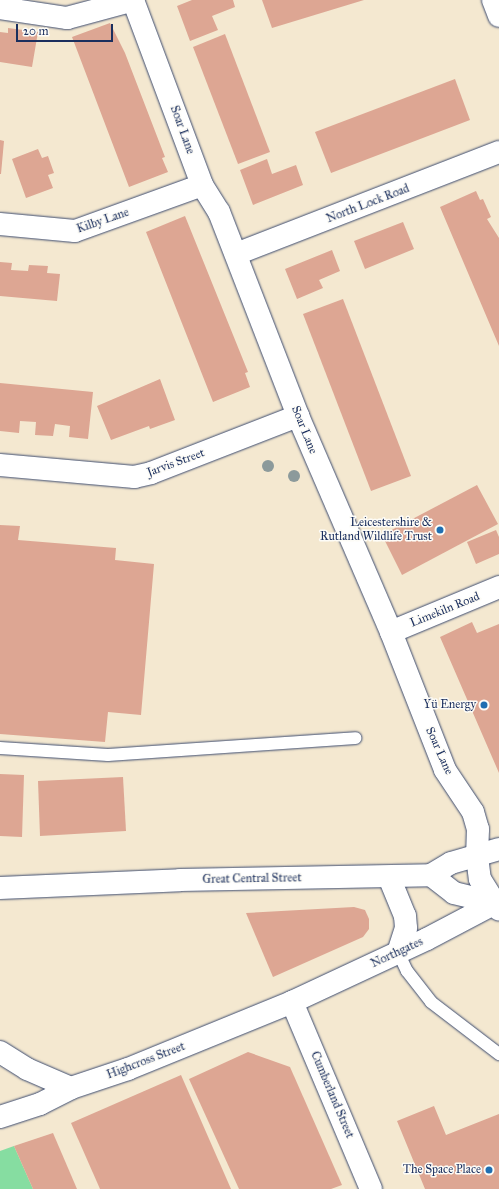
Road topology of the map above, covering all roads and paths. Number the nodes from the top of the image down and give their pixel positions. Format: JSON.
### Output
{"nodes":[{"id":1,"x":134,"y":0,"type":"edge"},
{"id":2,"x":493,"y":0,"type":"edge"},
{"id":3,"x":0,"y":8,"type":"edge"},
{"id":4,"x":499,"y":16,"type":"edge"},
{"id":5,"x":499,"y":152,"type":"edge"},
{"id":6,"x":202,"y":185,"type":"junction"},
{"id":7,"x":0,"y":224,"type":"edge"},
{"id":8,"x":236,"y":254,"type":"junction"},
{"id":9,"x":298,"y":416,"type":"junction"},
{"id":10,"x":0,"y":465,"type":"edge"},
{"id":11,"x":499,"y":587,"type":"edge"},
{"id":12,"x":391,"y":632,"type":"junction"},
{"id":13,"x":355,"y":738,"type":"dead end"},
{"id":14,"x":0,"y":748,"type":"edge"},
{"id":15,"x":499,"y":850,"type":"edge"},
{"id":16,"x":477,"y":856,"type":"junction"},
{"id":17,"x":431,"y":876,"type":"junction"},
{"id":18,"x":388,"y":877,"type":"junction"},
{"id":19,"x":0,"y":888,"type":"edge"},
{"id":20,"x":498,"y":902,"type":"edge"},
{"id":21,"x":398,"y":952,"type":"junction"},
{"id":22,"x":292,"y":1002,"type":"junction"},
{"id":23,"x":0,"y":1052,"type":"edge"},
{"id":24,"x":499,"y":1054,"type":"edge"},
{"id":25,"x":71,"y":1088,"type":"junction"},
{"id":26,"x":0,"y":1117,"type":"edge"},
{"id":27,"x":371,"y":1189,"type":"edge"}],
"edges":[{"from":1,"to":3,"type":"street"},
{"from":1,"to":6,"type":"street","name":"Soar Lane"},
{"from":2,"to":4,"type":"street"},
{"from":5,"to":8,"type":"street","name":"North Lock Road"},
{"from":6,"to":7,"type":"street","name":"Kilby Lane"},
{"from":6,"to":8,"type":"street","name":"Soar Lane"},
{"from":8,"to":9,"type":"street","name":"Soar Lane"},
{"from":9,"to":10,"type":"street","name":"Jarvis Street"},
{"from":9,"to":12,"type":"street","name":"Soar Lane"},
{"from":11,"to":12,"type":"street","name":"Limekiln Road"},
{"from":12,"to":16,"type":"street","name":"Soar Lane"},
{"from":13,"to":14,"type":"lane"},
{"from":15,"to":16,"type":"street"},
{"from":16,"to":17,"type":"street"},
{"from":16,"to":20,"type":"street","name":"Soar Lane"},
{"from":17,"to":18,"type":"street","name":"Great Central Street"},
{"from":17,"to":20,"type":"street"},
{"from":18,"to":19,"type":"street","name":"Great Central Street"},
{"from":18,"to":21,"type":"street"},
{"from":20,"to":21,"type":"street","name":"Northgates"},
{"from":21,"to":22,"type":"street","name":"Northgates"},
{"from":21,"to":24,"type":"lane"},
{"from":22,"to":25,"type":"street","name":"Highcross Street"},
{"from":22,"to":27,"type":"street","name":"Cumberland Street"},
{"from":23,"to":25,"type":"street"},
{"from":25,"to":26,"type":"street","name":"Highcross Street"}]}
